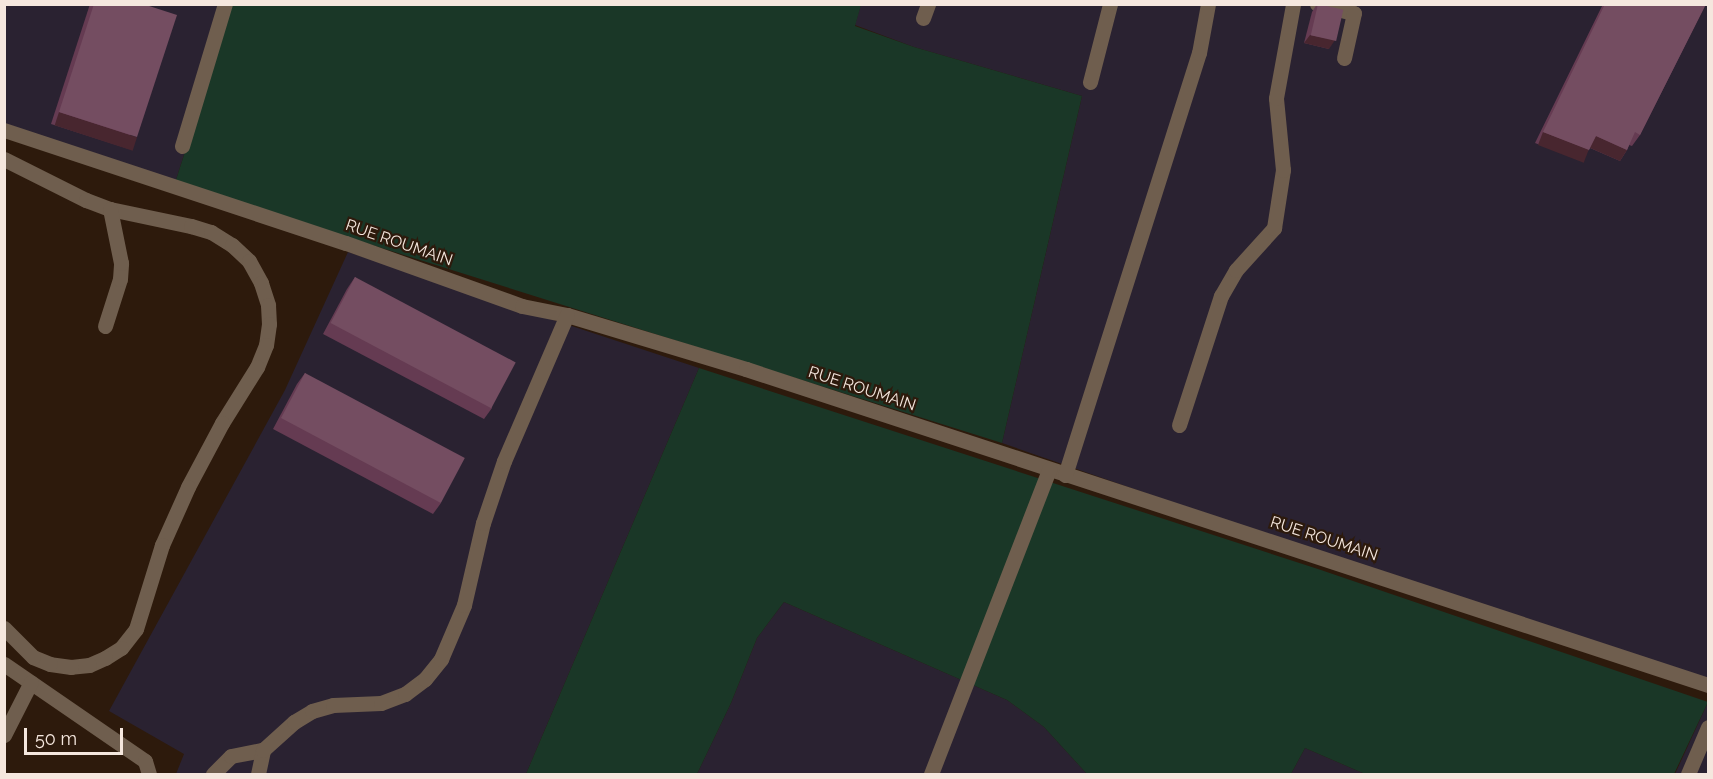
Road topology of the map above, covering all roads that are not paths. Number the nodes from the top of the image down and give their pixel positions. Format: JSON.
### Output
{"nodes":[{"id":1,"x":225,"y":4,"type":"edge"},
{"id":2,"x":1110,"y":4,"type":"edge"},
{"id":3,"x":1208,"y":4,"type":"edge"},
{"id":4,"x":1293,"y":4,"type":"edge"},
{"id":5,"x":1317,"y":4,"type":"edge"},
{"id":6,"x":1344,"y":58,"type":"dead end"},
{"id":7,"x":1090,"y":82,"type":"dead end"},
{"id":8,"x":4,"y":130,"type":"edge"},
{"id":9,"x":182,"y":146,"type":"dead end"},
{"id":10,"x":4,"y":159,"type":"edge"},
{"id":11,"x":110,"y":209,"type":"junction"},
{"id":12,"x":567,"y":315,"type":"junction"},
{"id":13,"x":105,"y":326,"type":"dead end"},
{"id":14,"x":1179,"y":425,"type":"dead end"},
{"id":15,"x":1049,"y":469,"type":"junction"},
{"id":16,"x":1065,"y":475,"type":"junction"},
{"id":17,"x":4,"y":628,"type":"edge"},
{"id":18,"x":4,"y":664,"type":"edge"},
{"id":19,"x":31,"y":682,"type":"junction"},
{"id":20,"x":1708,"y":685,"type":"edge"},
{"id":21,"x":1708,"y":727,"type":"edge"},
{"id":22,"x":4,"y":735,"type":"edge"},
{"id":23,"x":263,"y":750,"type":"junction"},
{"id":24,"x":149,"y":774,"type":"edge"},
{"id":25,"x":213,"y":774,"type":"edge"},
{"id":26,"x":258,"y":774,"type":"edge"},
{"id":27,"x":931,"y":774,"type":"edge"},
{"id":28,"x":1688,"y":774,"type":"edge"}],
"edges":[{"from":1,"to":9,"type":"street"},
{"from":2,"to":7,"type":"street"},
{"from":3,"to":16,"type":"street"},
{"from":4,"to":14,"type":"street"},
{"from":5,"to":6,"type":"street"},
{"from":8,"to":12,"type":"street","name":"RUE ROUMAIN"},
{"from":10,"to":11,"type":"street"},
{"from":11,"to":13,"type":"street"},
{"from":11,"to":17,"type":"street"},
{"from":12,"to":15,"type":"street","name":"RUE ROUMAIN"},
{"from":12,"to":23,"type":"street"},
{"from":15,"to":16,"type":"street","name":"RUE ROUMAIN"},
{"from":15,"to":27,"type":"street"},
{"from":16,"to":20,"type":"street","name":"RUE ROUMAIN"},
{"from":18,"to":19,"type":"street"},
{"from":19,"to":22,"type":"street"},
{"from":19,"to":24,"type":"street"},
{"from":21,"to":28,"type":"street"},
{"from":23,"to":25,"type":"street"},
{"from":23,"to":26,"type":"street"}]}
